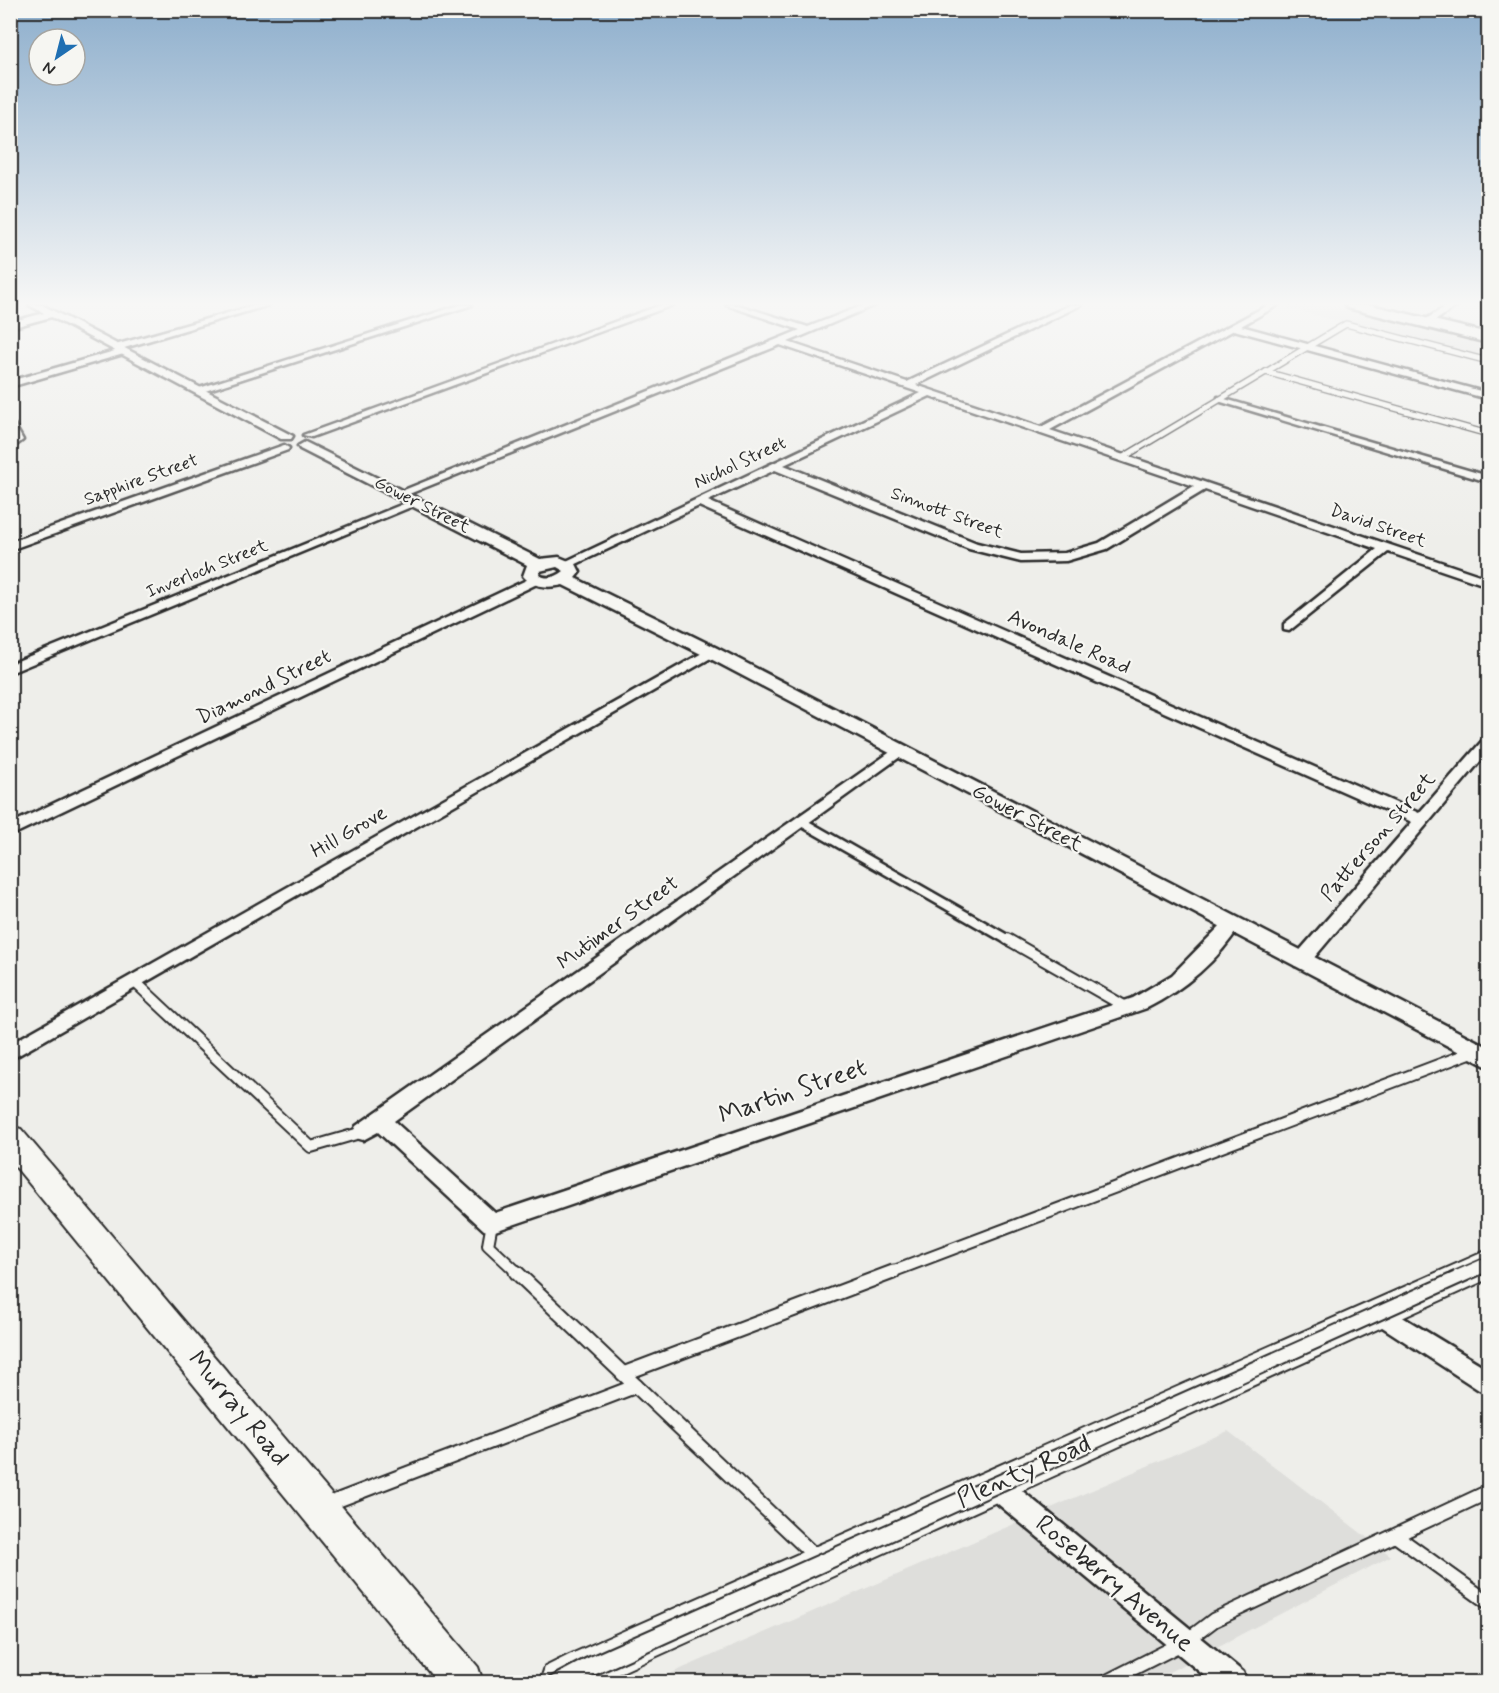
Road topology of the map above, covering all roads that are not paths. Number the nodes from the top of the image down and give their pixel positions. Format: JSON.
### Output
{"nodes":[{"id":1,"x":187,"y":384,"type":"edge"},
{"id":2,"x":217,"y":384,"type":"edge"},
{"id":3,"x":457,"y":384,"type":"edge"},
{"id":4,"x":675,"y":384,"type":"edge"},
{"id":5,"x":905,"y":384,"type":"edge"},
{"id":6,"x":1128,"y":384,"type":"edge"},
{"id":7,"x":1246,"y":384,"type":"edge"},
{"id":8,"x":1309,"y":384,"type":"edge"},
{"id":9,"x":1443,"y":384,"type":"edge"},
{"id":10,"x":908,"y":385,"type":"joint"},
{"id":11,"x":198,"y":390,"type":"junction"},
{"id":12,"x":929,"y":393,"type":"junction"},
{"id":13,"x":1488,"y":396,"type":"edge"},
{"id":14,"x":1221,"y":399,"type":"junction"},
{"id":15,"x":10,"y":426,"type":"edge"},
{"id":16,"x":1041,"y":431,"type":"junction"},
{"id":17,"x":1488,"y":434,"type":"edge"},
{"id":18,"x":306,"y":440,"type":"junction"},
{"id":19,"x":285,"y":442,"type":"junction"},
{"id":20,"x":10,"y":447,"type":"edge"},
{"id":21,"x":1122,"y":458,"type":"junction"},
{"id":22,"x":776,"y":466,"type":"junction"},
{"id":23,"x":1488,"y":478,"type":"edge"},
{"id":24,"x":1201,"y":487,"type":"junction"},
{"id":25,"x":400,"y":494,"type":"junction"},
{"id":26,"x":417,"y":502,"type":"junction"},
{"id":27,"x":700,"y":502,"type":"junction"},
{"id":28,"x":10,"y":546,"type":"edge"},
{"id":29,"x":1386,"y":548,"type":"junction"},
{"id":30,"x":537,"y":572,"type":"junction"},
{"id":31,"x":565,"y":572,"type":"junction"},
{"id":32,"x":1488,"y":582,"type":"edge"},
{"id":33,"x":1289,"y":627,"type":"dead end"},
{"id":34,"x":711,"y":652,"type":"junction"},
{"id":35,"x":10,"y":669,"type":"edge"},
{"id":36,"x":1488,"y":742,"type":"edge"},
{"id":37,"x":899,"y":751,"type":"junction"},
{"id":38,"x":1422,"y":819,"type":"junction"},
{"id":39,"x":800,"y":821,"type":"junction"},
{"id":40,"x":10,"y":831,"type":"edge"},
{"id":41,"x":1231,"y":925,"type":"junction"},
{"id":42,"x":1301,"y":961,"type":"junction"},
{"id":43,"x":134,"y":981,"type":"junction"},
{"id":44,"x":1126,"y":1008,"type":"junction"},
{"id":45,"x":10,"y":1053,"type":"edge"},
{"id":46,"x":1484,"y":1053,"type":"edge"},
{"id":47,"x":372,"y":1126,"type":"junction"},
{"id":48,"x":10,"y":1138,"type":"edge"},
{"id":49,"x":492,"y":1223,"type":"junction"},
{"id":50,"x":1488,"y":1264,"type":"edge"},
{"id":51,"x":1380,"y":1314,"type":"junction"},
{"id":52,"x":623,"y":1374,"type":"junction"},
{"id":53,"x":1488,"y":1382,"type":"edge"},
{"id":54,"x":636,"y":1386,"type":"junction"},
{"id":55,"x":995,"y":1485,"type":"junction"},
{"id":56,"x":1488,"y":1492,"type":"edge"},
{"id":57,"x":320,"y":1507,"type":"junction"},
{"id":58,"x":1396,"y":1536,"type":"junction"},
{"id":59,"x":821,"y":1563,"type":"junction"},
{"id":60,"x":1488,"y":1602,"type":"edge"},
{"id":61,"x":1185,"y":1642,"type":"junction"},
{"id":62,"x":463,"y":1683,"type":"edge"},
{"id":63,"x":560,"y":1683,"type":"edge"},
{"id":64,"x":1106,"y":1683,"type":"edge"},
{"id":65,"x":1233,"y":1683,"type":"edge"}],
"edges":[{"from":1,"to":11,"type":"street"},
{"from":2,"to":11,"type":"street"},
{"from":3,"to":18,"type":"street"},
{"from":4,"to":25,"type":"street"},
{"from":5,"to":10,"type":"street","name":"David Street"},
{"from":6,"to":16,"type":"street"},
{"from":7,"to":14,"type":"lane"},
{"from":8,"to":17,"type":"lane"},
{"from":9,"to":13,"type":"street"},
{"from":10,"to":12,"type":"street","name":"David Street"},
{"from":11,"to":19,"type":"street"},
{"from":12,"to":16,"type":"street","name":"David Street"},
{"from":12,"to":22,"type":"street","name":"Nichol Street"},
{"from":14,"to":21,"type":"lane"},
{"from":14,"to":23,"type":"street"},
{"from":15,"to":20,"type":"street"},
{"from":16,"to":21,"type":"street","name":"David Street"},
{"from":18,"to":19,"type":"street"},
{"from":18,"to":25,"type":"street","name":"Gower Street"},
{"from":19,"to":28,"type":"street","name":"Sapphire Street"},
{"from":21,"to":24,"type":"street","name":"David Street"},
{"from":22,"to":24,"type":"street","name":"Sinnott Street"},
{"from":22,"to":27,"type":"street","name":"Nichol Street"},
{"from":24,"to":29,"type":"street","name":"David Street"},
{"from":25,"to":26,"type":"street","name":"Gower Street"},
{"from":26,"to":30,"type":"street","name":"Gower Street"},
{"from":26,"to":35,"type":"street","name":"Inverloch Street"},
{"from":27,"to":31,"type":"street","name":"Nichol Street"},
{"from":27,"to":38,"type":"street","name":"Avondale Road"},
{"from":29,"to":32,"type":"street","name":"David Street"},
{"from":29,"to":33,"type":"street"},
{"from":30,"to":31,"type":"street"},
{"from":30,"to":40,"type":"street","name":"Diamond Street"},
{"from":31,"to":34,"type":"street","name":"Gower Street"},
{"from":34,"to":37,"type":"street","name":"Gower Street"},
{"from":34,"to":43,"type":"street","name":"Hill Grove"},
{"from":36,"to":38,"type":"street","name":"Patterson Street"},
{"from":37,"to":39,"type":"street","name":"Mutimer Street"},
{"from":37,"to":41,"type":"street","name":"Gower Street"},
{"from":38,"to":42,"type":"street","name":"Patterson Street"},
{"from":39,"to":44,"type":"lane"},
{"from":39,"to":47,"type":"street","name":"Mutimer Street"},
{"from":41,"to":42,"type":"street","name":"Gower Street"},
{"from":41,"to":44,"type":"street","name":"Martin Street"},
{"from":42,"to":46,"type":"street","name":"Gower Street"},
{"from":43,"to":45,"type":"street","name":"Hill Grove"},
{"from":43,"to":47,"type":"lane"},
{"from":44,"to":49,"type":"street","name":"Martin Street"},
{"from":46,"to":52,"type":"lane"},
{"from":47,"to":49,"type":"street"},
{"from":48,"to":57,"type":"main road","name":"Murray Road"},
{"from":49,"to":52,"type":"lane"},
{"from":50,"to":51,"type":"main road","name":"Plenty Road"},
{"from":51,"to":53,"type":"street"},
{"from":51,"to":55,"type":"main road","name":"Plenty Road"},
{"from":52,"to":54,"type":"lane"},
{"from":54,"to":57,"type":"lane"},
{"from":54,"to":59,"type":"lane"},
{"from":55,"to":59,"type":"main road","name":"Plenty Road"},
{"from":55,"to":61,"type":"street","name":"Roseberry Avenue"},
{"from":56,"to":58,"type":"lane"},
{"from":57,"to":62,"type":"main road","name":"Murray Road"},
{"from":58,"to":60,"type":"lane"},
{"from":58,"to":61,"type":"lane"},
{"from":59,"to":63,"type":"main road","name":"Plenty Road"},
{"from":61,"to":64,"type":"lane"},
{"from":61,"to":65,"type":"street","name":"Roseberry Avenue"}]}
